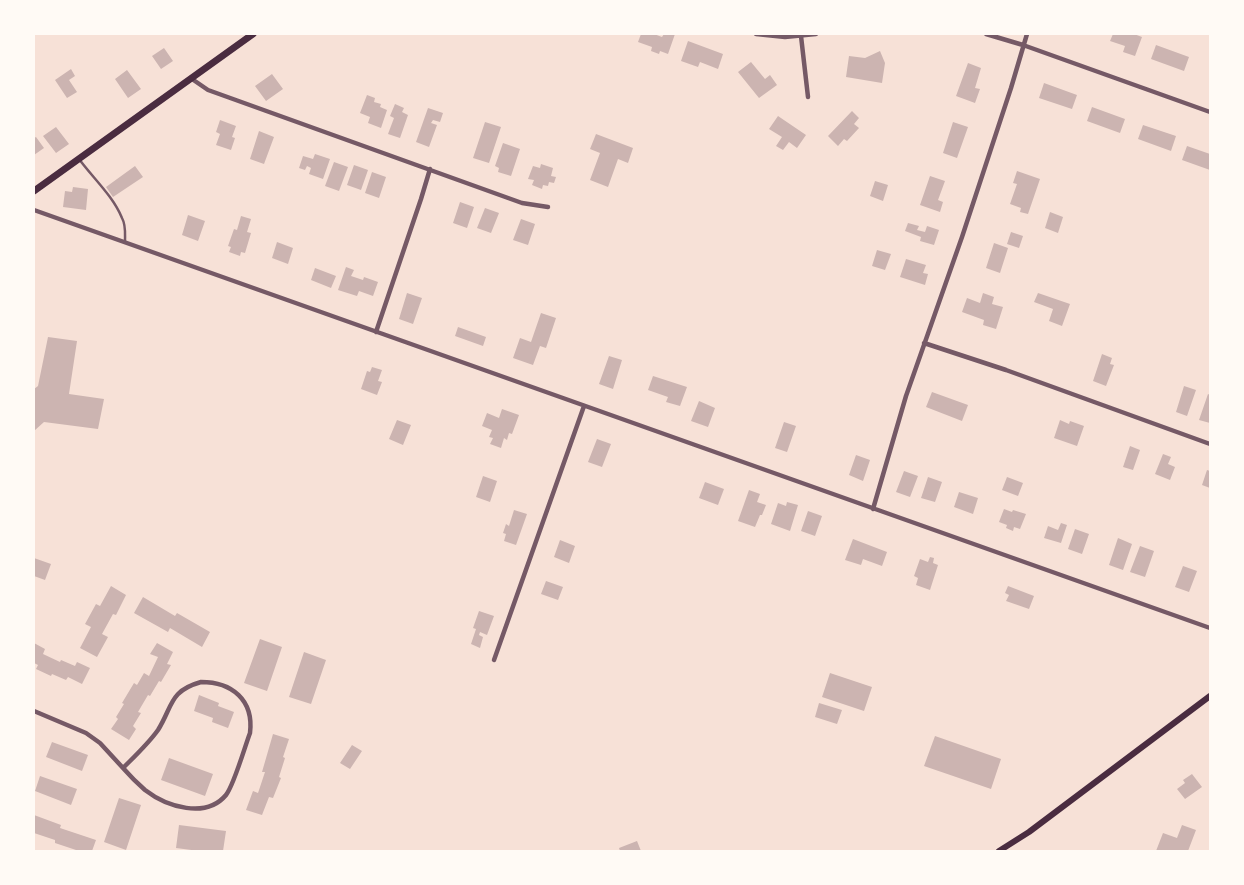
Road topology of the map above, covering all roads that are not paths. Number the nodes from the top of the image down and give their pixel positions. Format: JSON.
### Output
{"nodes":[{"id":1,"x":253,"y":34,"type":"edge"},
{"id":2,"x":756,"y":34,"type":"edge"},
{"id":3,"x":816,"y":34,"type":"edge"},
{"id":4,"x":986,"y":34,"type":"edge"},
{"id":5,"x":1027,"y":34,"type":"edge"},
{"id":6,"x":801,"y":36,"type":"junction"},
{"id":7,"x":1023,"y":45,"type":"junction"},
{"id":8,"x":192,"y":79,"type":"junction"},
{"id":9,"x":808,"y":97,"type":"dead end"},
{"id":10,"x":1210,"y":112,"type":"edge"},
{"id":11,"x":79,"y":159,"type":"junction"},
{"id":12,"x":430,"y":169,"type":"junction"},
{"id":13,"x":34,"y":191,"type":"edge"},
{"id":14,"x":548,"y":207,"type":"dead end"},
{"id":15,"x":34,"y":210,"type":"edge"},
{"id":16,"x":124,"y":243,"type":"junction"},
{"id":17,"x":376,"y":332,"type":"junction"},
{"id":18,"x":924,"y":343,"type":"junction"},
{"id":19,"x":584,"y":406,"type":"junction"},
{"id":20,"x":1210,"y":444,"type":"edge"},
{"id":21,"x":873,"y":509,"type":"junction"},
{"id":22,"x":1210,"y":628,"type":"edge"},
{"id":23,"x":494,"y":660,"type":"dead end"},
{"id":24,"x":1210,"y":696,"type":"edge"},
{"id":25,"x":34,"y":711,"type":"edge"},
{"id":26,"x":123,"y":768,"type":"junction"},
{"id":27,"x":999,"y":851,"type":"edge"}],
"edges":[{"from":1,"to":8,"type":"main road"},
{"from":2,"to":6,"type":"street"},
{"from":3,"to":6,"type":"street"},
{"from":4,"to":7,"type":"street"},
{"from":5,"to":7,"type":"street"},
{"from":6,"to":9,"type":"street"},
{"from":7,"to":10,"type":"street"},
{"from":7,"to":18,"type":"street"},
{"from":8,"to":11,"type":"main road"},
{"from":8,"to":12,"type":"street"},
{"from":11,"to":13,"type":"main road"},
{"from":11,"to":16,"type":"lane"},
{"from":12,"to":14,"type":"street"},
{"from":12,"to":17,"type":"street"},
{"from":15,"to":16,"type":"street"},
{"from":16,"to":17,"type":"street"},
{"from":17,"to":19,"type":"street"},
{"from":18,"to":20,"type":"street"},
{"from":18,"to":21,"type":"street"},
{"from":19,"to":21,"type":"street"},
{"from":19,"to":23,"type":"street"},
{"from":21,"to":22,"type":"street"},
{"from":24,"to":27,"type":"main road"},
{"from":25,"to":26,"type":"street"},
{"from":26,"to":26,"type":"street"}]}
